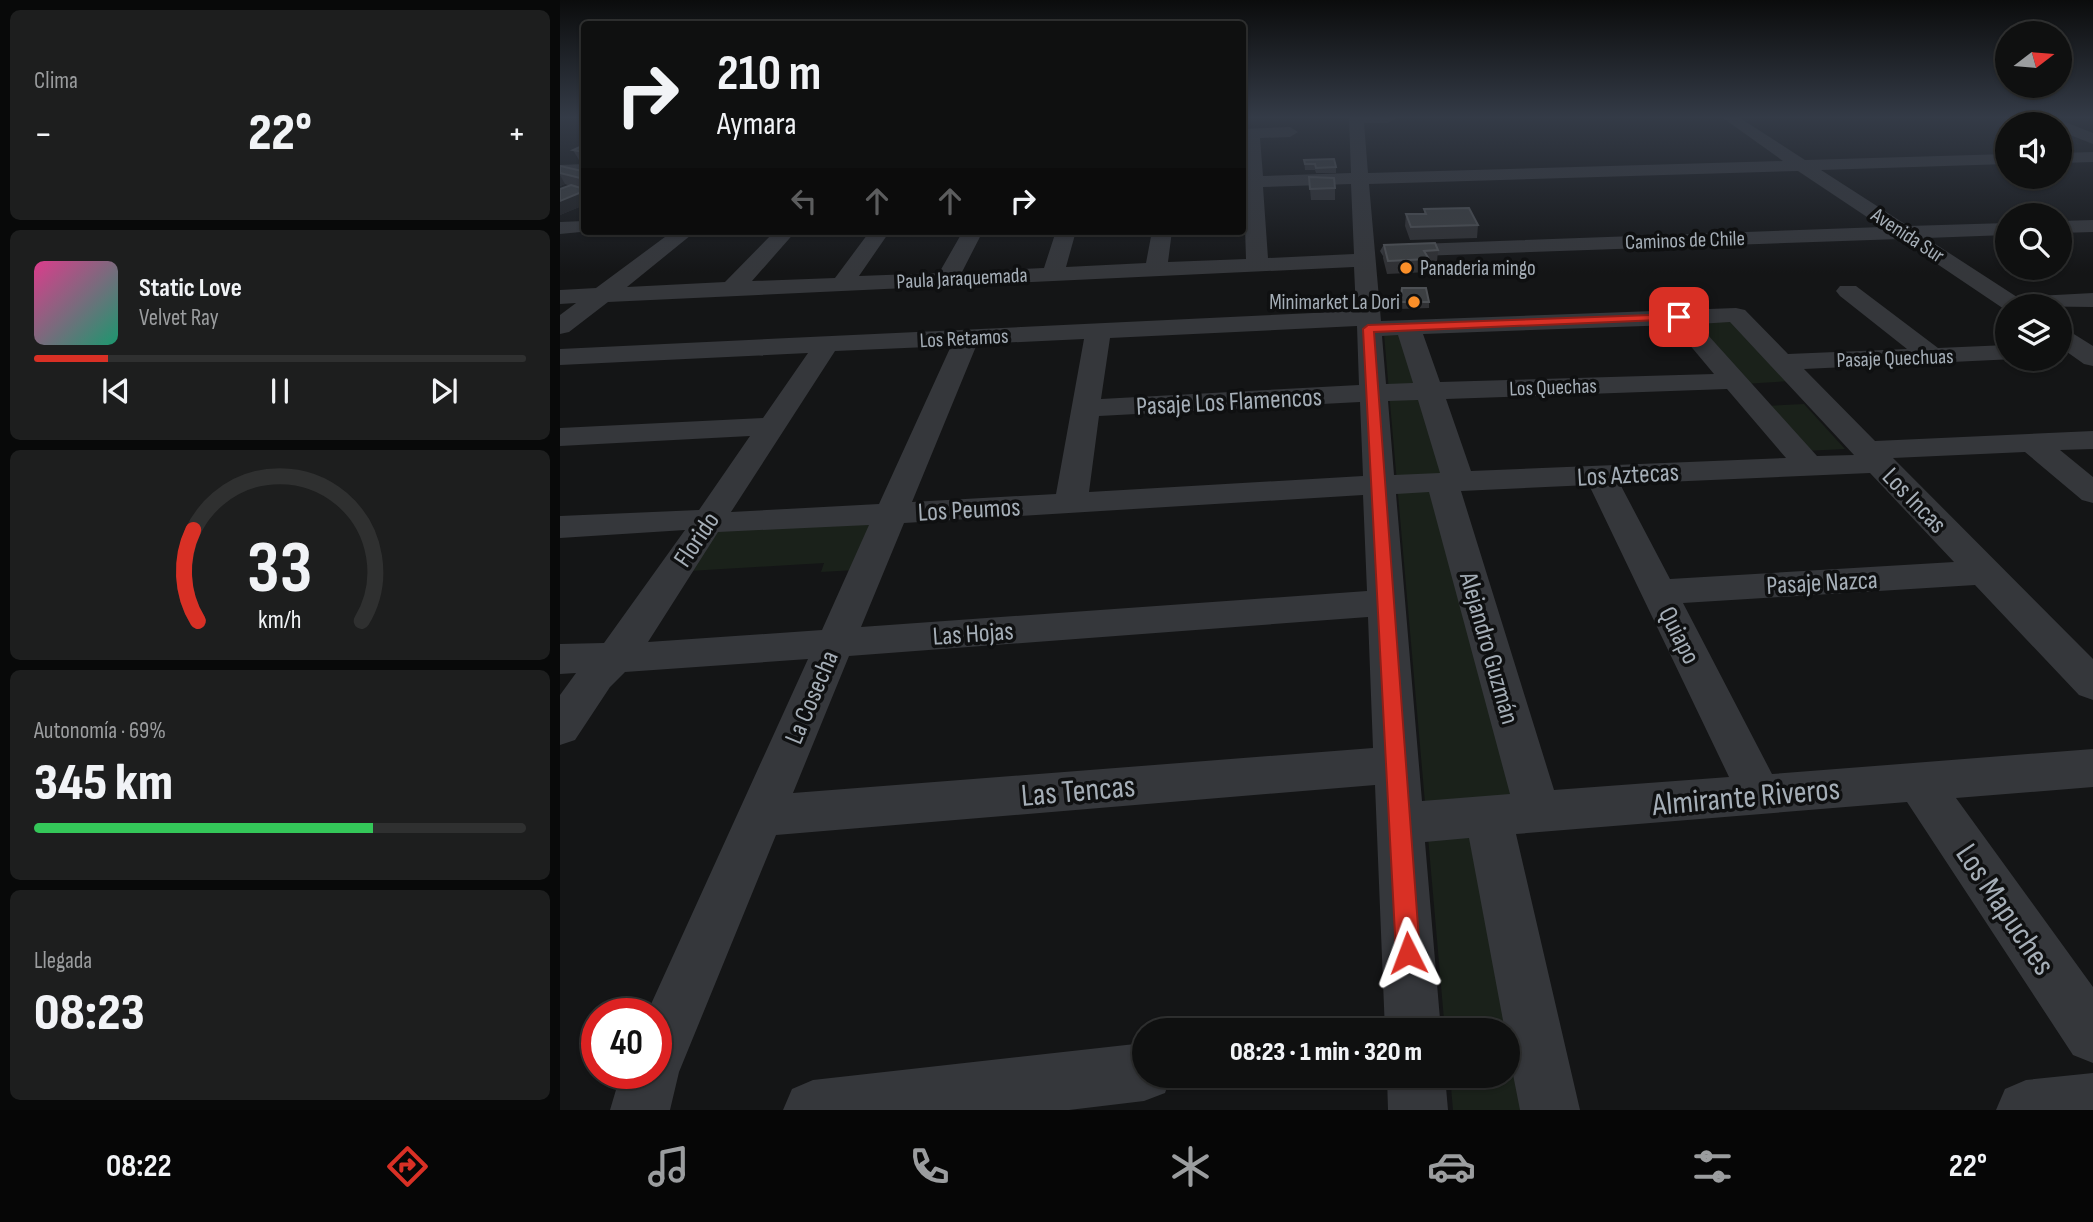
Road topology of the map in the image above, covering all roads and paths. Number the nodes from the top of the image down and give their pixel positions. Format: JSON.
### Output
{"nodes":[{"id":1,"x":1358,"y":170,"type":"edge"},
{"id":2,"x":1638,"y":170,"type":"edge"},
{"id":3,"x":1809,"y":170,"type":"edge"},
{"id":4,"x":1358,"y":178,"type":"junction"},
{"id":5,"x":1248,"y":182,"type":"edge"},
{"id":6,"x":2093,"y":226,"type":"edge"},
{"id":7,"x":581,"y":227,"type":"edge"},
{"id":8,"x":2072,"y":227,"type":"edge"},
{"id":9,"x":560,"y":228,"type":"edge"},
{"id":10,"x":1995,"y":229,"type":"edge"},
{"id":11,"x":1904,"y":233,"type":"junction"},
{"id":12,"x":681,"y":235,"type":"edge"},
{"id":13,"x":782,"y":235,"type":"edge"},
{"id":14,"x":877,"y":235,"type":"edge"},
{"id":15,"x":971,"y":235,"type":"edge"},
{"id":16,"x":1065,"y":235,"type":"edge"},
{"id":17,"x":1161,"y":235,"type":"edge"},
{"id":18,"x":1363,"y":256,"type":"junction"},
{"id":19,"x":1257,"y":265,"type":"junction"},
{"id":20,"x":1156,"y":269,"type":"junction"},
{"id":21,"x":1053,"y":274,"type":"junction"},
{"id":22,"x":947,"y":279,"type":"junction"},
{"id":23,"x":842,"y":284,"type":"junction"},
{"id":24,"x":732,"y":289,"type":"junction"},
{"id":25,"x":1848,"y":291,"type":"dead end"},
{"id":26,"x":1996,"y":294,"type":"edge"},
{"id":27,"x":603,"y":295,"type":"junction"},
{"id":28,"x":560,"y":297,"type":"edge"},
{"id":29,"x":2093,"y":300,"type":"edge"},
{"id":30,"x":2072,"y":301,"type":"edge"},
{"id":31,"x":1736,"y":315,"type":"joint"},
{"id":32,"x":1679,"y":317,"type":"junction"},
{"id":33,"x":1368,"y":323,"type":"junction"},
{"id":34,"x":560,"y":327,"type":"edge"},
{"id":35,"x":1408,"y":327,"type":"junction"},
{"id":36,"x":1098,"y":331,"type":"junction"},
{"id":37,"x":967,"y":338,"type":"junction"},
{"id":38,"x":827,"y":345,"type":"junction"},
{"id":39,"x":1995,"y":353,"type":"edge"},
{"id":40,"x":1932,"y":356,"type":"junction"},
{"id":41,"x":560,"y":358,"type":"edge"},
{"id":42,"x":1782,"y":362,"type":"junction"},
{"id":43,"x":1739,"y":387,"type":"junction"},
{"id":44,"x":1809,"y":390,"type":"junction"},
{"id":45,"x":1431,"y":391,"type":"junction"},
{"id":46,"x":1372,"y":393,"type":"junction"},
{"id":47,"x":1086,"y":408,"type":"junction"},
{"id":48,"x":772,"y":426,"type":"junction"},
{"id":49,"x":560,"y":437,"type":"edge"},
{"id":50,"x":2093,"y":440,"type":"edge"},
{"id":51,"x":2032,"y":443,"type":"junction"},
{"id":52,"x":1873,"y":456,"type":"junction"},
{"id":53,"x":1808,"y":466,"type":"junction"},
{"id":54,"x":1600,"y":475,"type":"junction"},
{"id":55,"x":1450,"y":482,"type":"junction"},
{"id":56,"x":1378,"y":485,"type":"junction"},
{"id":57,"x":2093,"y":493,"type":"edge"},
{"id":58,"x":1071,"y":503,"type":"junction"},
{"id":59,"x":890,"y":513,"type":"junction"},
{"id":60,"x":708,"y":521,"type":"junction"},
{"id":61,"x":560,"y":527,"type":"edge"},
{"id":62,"x":1985,"y":572,"type":"junction"},
{"id":63,"x":1658,"y":592,"type":"junction"},
{"id":64,"x":1386,"y":603,"type":"junction"},
{"id":65,"x":834,"y":643,"type":"junction"},
{"id":66,"x":617,"y":655,"type":"junction"},
{"id":67,"x":560,"y":659,"type":"edge"},
{"id":68,"x":2093,"y":684,"type":"edge"},
{"id":69,"x":560,"y":728,"type":"edge"},
{"id":70,"x":1396,"y":765,"type":"junction"},
{"id":71,"x":2093,"y":768,"type":"edge"},
{"id":72,"x":1919,"y":782,"type":"junction"},
{"id":73,"x":1760,"y":795,"type":"junction"},
{"id":74,"x":1513,"y":814,"type":"junction"},
{"id":75,"x":760,"y":816,"type":"junction"},
{"id":76,"x":1399,"y":823,"type":"junction"},
{"id":77,"x":1412,"y":1018,"type":"edge"},
{"id":78,"x":672,"y":1021,"type":"edge"},
{"id":79,"x":2093,"y":1035,"type":"edge"},
{"id":80,"x":1132,"y":1073,"type":"edge"},
{"id":81,"x":1417,"y":1088,"type":"edge"},
{"id":82,"x":646,"y":1089,"type":"edge"},
{"id":83,"x":2093,"y":1103,"type":"edge"},
{"id":84,"x":640,"y":1110,"type":"edge"},
{"id":85,"x":813,"y":1110,"type":"edge"},
{"id":86,"x":1418,"y":1110,"type":"edge"},
{"id":87,"x":1550,"y":1110,"type":"edge"},
{"id":88,"x":2026,"y":1110,"type":"edge"}],
"edges":[{"from":1,"to":4,"type":"street"},
{"from":2,"to":4,"type":"street"},
{"from":3,"to":11,"type":"street","name":"Avenida Sur"},
{"from":4,"to":5,"type":"street"},
{"from":4,"to":18,"type":"street"},
{"from":5,"to":19,"type":"street"},
{"from":6,"to":8,"type":"street"},
{"from":7,"to":9,"type":"street"},
{"from":10,"to":11,"type":"street","name":"Caminos de Chile"},
{"from":11,"to":18,"type":"street","name":"Caminos de Chile"},
{"from":11,"to":26,"type":"street","name":"Avenida Sur"},
{"from":12,"to":27,"type":"street"},
{"from":13,"to":24,"type":"street"},
{"from":14,"to":23,"type":"street"},
{"from":15,"to":22,"type":"street"},
{"from":16,"to":21,"type":"street"},
{"from":17,"to":20,"type":"street"},
{"from":18,"to":19,"type":"street","name":"Paula Jaraquemada"},
{"from":18,"to":33,"type":"street"},
{"from":19,"to":20,"type":"street","name":"Paula Jaraquemada"},
{"from":20,"to":21,"type":"street","name":"Paula Jaraquemada"},
{"from":21,"to":22,"type":"street","name":"Paula Jaraquemada"},
{"from":22,"to":23,"type":"street","name":"Paula Jaraquemada"},
{"from":23,"to":24,"type":"street","name":"Paula Jaraquemada"},
{"from":24,"to":27,"type":"street","name":"Paula Jaraquemada"},
{"from":25,"to":40,"type":"street"},
{"from":27,"to":28,"type":"street","name":"Paula Jaraquemada"},
{"from":27,"to":34,"type":"street"},
{"from":29,"to":30,"type":"street"},
{"from":31,"to":32,"type":"street","name":"Los Retamos"},
{"from":31,"to":42,"type":"street","name":"Los Incas"},
{"from":32,"to":35,"type":"street","name":"Los Retamos"},
{"from":32,"to":43,"type":"street"},
{"from":33,"to":35,"type":"street","name":"Los Retamos"},
{"from":33,"to":36,"type":"street","name":"Los Retamos"},
{"from":33,"to":46,"type":"street"},
{"from":35,"to":45,"type":"street","name":"Alejandro Guzmán"},
{"from":36,"to":37,"type":"street","name":"Los Retamos"},
{"from":36,"to":47,"type":"street"},
{"from":37,"to":38,"type":"street","name":"Los Retamos"},
{"from":37,"to":59,"type":"street","name":"La Cosecha"},
{"from":38,"to":41,"type":"street","name":"Los Retamos"},
{"from":38,"to":48,"type":"street","name":"Florido"},
{"from":39,"to":40,"type":"street","name":"Pasaje Quechuas"},
{"from":40,"to":42,"type":"street","name":"Pasaje Quechuas"},
{"from":42,"to":44,"type":"street","name":"Los Incas"},
{"from":43,"to":44,"type":"street","name":"Los Quechas"},
{"from":43,"to":45,"type":"street","name":"Los Quechas"},
{"from":43,"to":53,"type":"street"},
{"from":44,"to":52,"type":"street","name":"Los Incas"},
{"from":45,"to":46,"type":"street","name":"Los Quechas"},
{"from":45,"to":55,"type":"street","name":"Alejandro Guzmán"},
{"from":46,"to":47,"type":"street","name":"Pasaje Los Flamencos"},
{"from":46,"to":56,"type":"street"},
{"from":47,"to":58,"type":"street"},
{"from":48,"to":49,"type":"street"},
{"from":48,"to":60,"type":"street","name":"Florido"},
{"from":50,"to":51,"type":"street","name":"Los Aztecas"},
{"from":51,"to":52,"type":"street","name":"Los Aztecas"},
{"from":51,"to":57,"type":"street"},
{"from":52,"to":53,"type":"street","name":"Los Aztecas"},
{"from":52,"to":62,"type":"street","name":"Los Incas"},
{"from":53,"to":54,"type":"street","name":"Los Aztecas"},
{"from":54,"to":55,"type":"street","name":"Los Aztecas"},
{"from":54,"to":63,"type":"street","name":"Quiapo"},
{"from":55,"to":56,"type":"street","name":"Los Aztecas"},
{"from":55,"to":74,"type":"street","name":"Alejandro Guzmán"},
{"from":56,"to":58,"type":"street","name":"Los Peumos"},
{"from":56,"to":64,"type":"street"},
{"from":58,"to":59,"type":"street","name":"Los Peumos"},
{"from":59,"to":60,"type":"street","name":"Los Peumos"},
{"from":59,"to":65,"type":"street","name":"La Cosecha"},
{"from":60,"to":61,"type":"street","name":"Los Peumos"},
{"from":60,"to":66,"type":"street","name":"Florido"},
{"from":62,"to":63,"type":"street","name":"Pasaje Nazca"},
{"from":62,"to":68,"type":"street","name":"Los Incas"},
{"from":63,"to":73,"type":"street","name":"Quiapo"},
{"from":64,"to":65,"type":"street","name":"Las Hojas"},
{"from":64,"to":70,"type":"street"},
{"from":65,"to":66,"type":"street","name":"Las Hojas"},
{"from":65,"to":75,"type":"street","name":"La Cosecha"},
{"from":66,"to":67,"type":"street","name":"Las Hojas"},
{"from":66,"to":69,"type":"street","name":"Florido"},
{"from":70,"to":75,"type":"street","name":"Las Tencas"},
{"from":70,"to":76,"type":"street"},
{"from":71,"to":72,"type":"street","name":"Almirante Riveros"},
{"from":72,"to":73,"type":"street","name":"Almirante Riveros"},
{"from":72,"to":79,"type":"street","name":"Los Mapuches"},
{"from":73,"to":74,"type":"street","name":"Almirante Riveros"},
{"from":74,"to":76,"type":"street","name":"Almirante Riveros"},
{"from":74,"to":87,"type":"street","name":"Alejandro Guzmán"},
{"from":75,"to":78,"type":"street","name":"La Cosecha"},
{"from":76,"to":77,"type":"street"},
{"from":80,"to":85,"type":"street"},
{"from":81,"to":86,"type":"street"},
{"from":82,"to":84,"type":"street"},
{"from":83,"to":88,"type":"street"}]}
